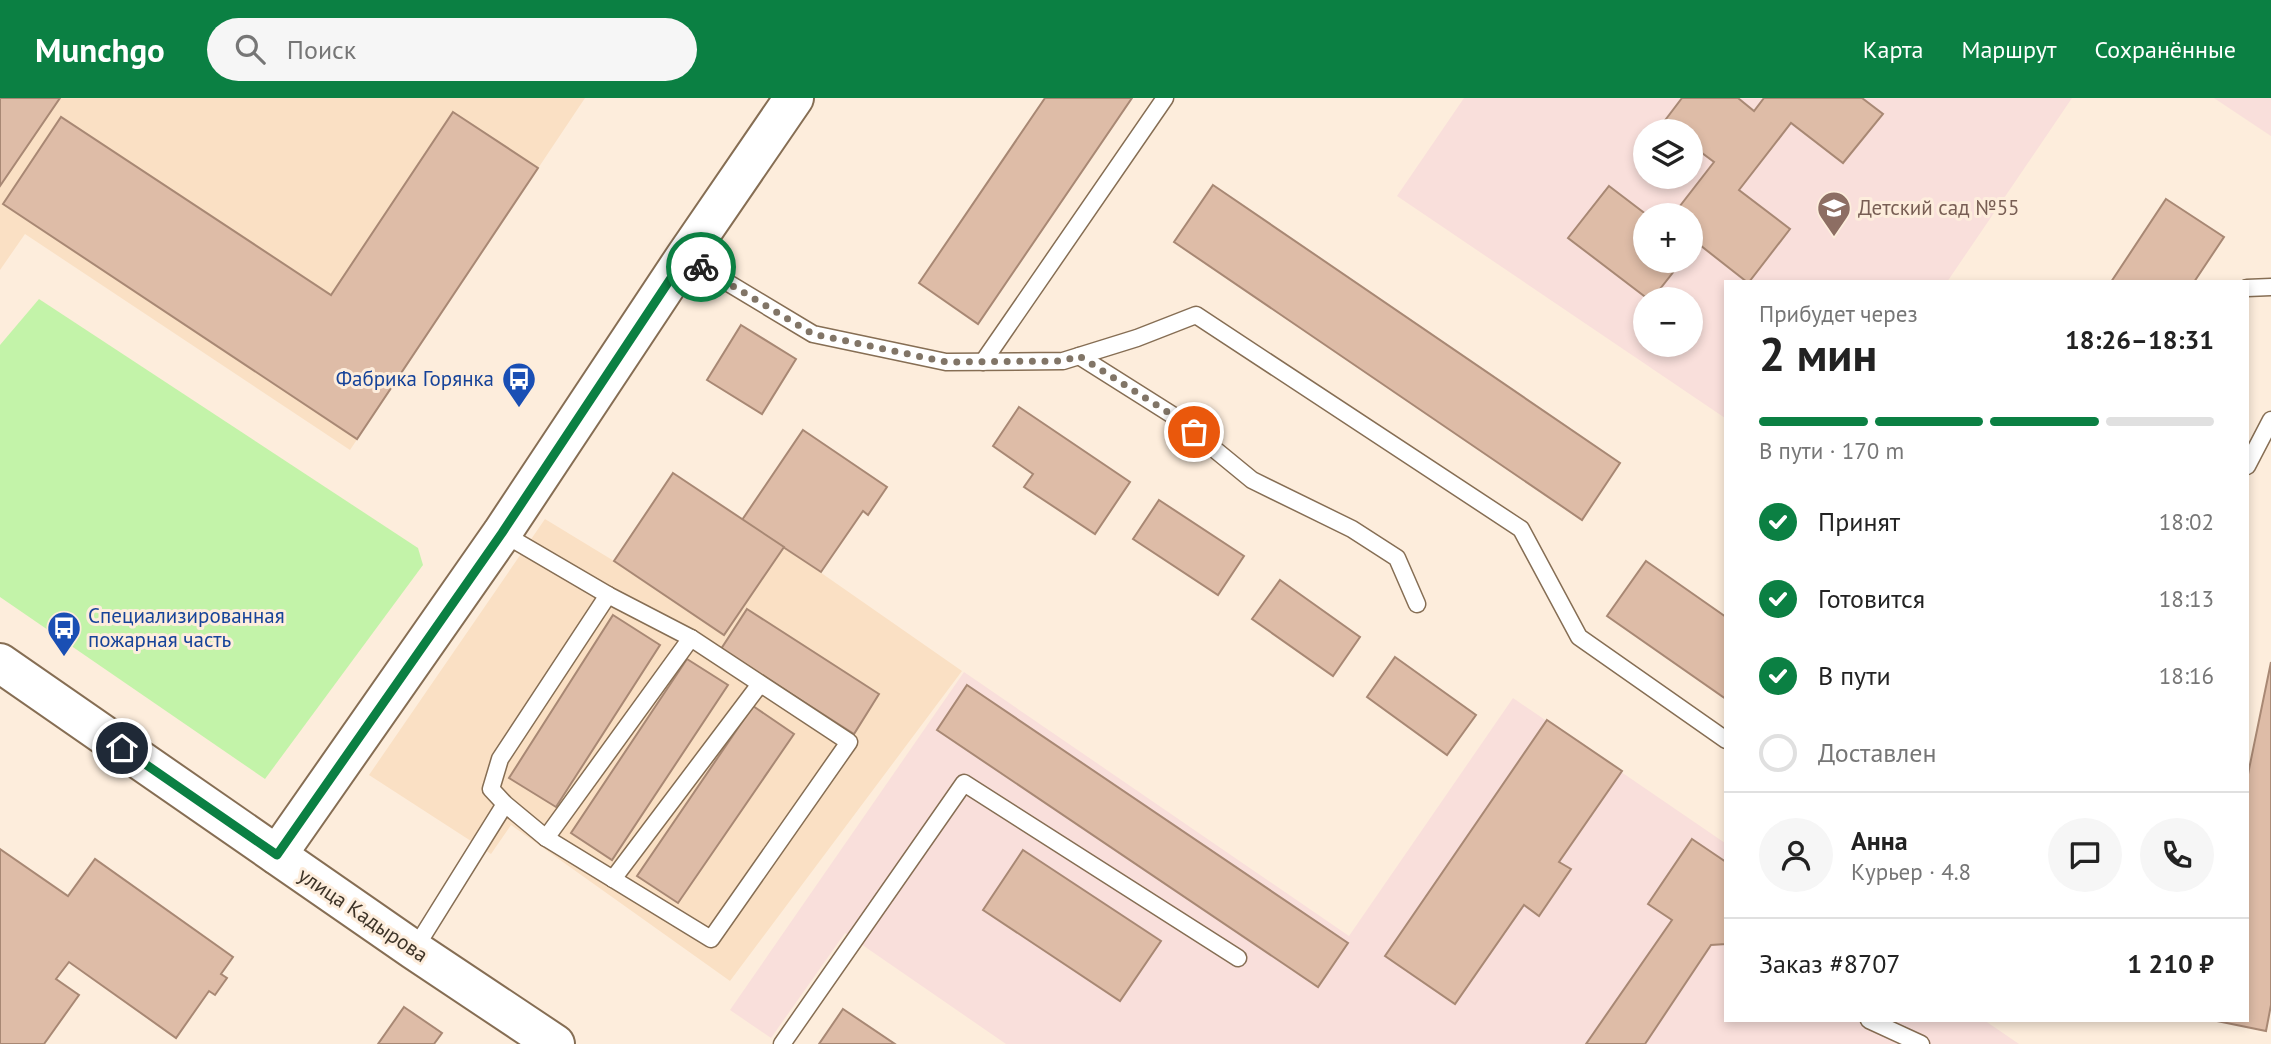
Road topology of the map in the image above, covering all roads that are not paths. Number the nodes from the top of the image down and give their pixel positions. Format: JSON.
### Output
{"nodes":[{"id":1,"x":794,"y":98,"type":"edge"},
{"id":2,"x":1165,"y":98,"type":"edge"},
{"id":3,"x":685,"y":257,"type":"junction"},
{"id":4,"x":2271,"y":287,"type":"edge"},
{"id":5,"x":2249,"y":288,"type":"edge"},
{"id":6,"x":1079,"y":356,"type":"junction"},
{"id":7,"x":983,"y":362,"type":"junction"},
{"id":8,"x":2271,"y":420,"type":"edge"},
{"id":9,"x":2249,"y":462,"type":"edge"},
{"id":10,"x":502,"y":533,"type":"junction"},
{"id":11,"x":608,"y":595,"type":"junction"},
{"id":12,"x":1417,"y":604,"type":"dead end"},
{"id":13,"x":691,"y":638,"type":"junction"},
{"id":14,"x":0,"y":663,"type":"edge"},
{"id":15,"x":760,"y":684,"type":"junction"},
{"id":16,"x":1724,"y":739,"type":"edge"},
{"id":17,"x":505,"y":804,"type":"junction"},
{"id":18,"x":547,"y":838,"type":"junction"},
{"id":19,"x":277,"y":855,"type":"junction"},
{"id":20,"x":613,"y":879,"type":"junction"},
{"id":21,"x":414,"y":950,"type":"junction"},
{"id":22,"x":1238,"y":958,"type":"dead end"},
{"id":23,"x":1873,"y":1022,"type":"edge"},
{"id":24,"x":555,"y":1044,"type":"edge"},
{"id":25,"x":782,"y":1044,"type":"edge"},
{"id":26,"x":1921,"y":1044,"type":"edge"}],
"edges":[{"from":1,"to":3,"type":"street"},
{"from":2,"to":7,"type":"lane"},
{"from":3,"to":7,"type":"lane"},
{"from":3,"to":10,"type":"street"},
{"from":4,"to":5,"type":"lane"},
{"from":6,"to":7,"type":"lane"},
{"from":6,"to":12,"type":"lane"},
{"from":6,"to":16,"type":"lane"},
{"from":8,"to":9,"type":"lane"},
{"from":10,"to":11,"type":"lane"},
{"from":10,"to":19,"type":"street"},
{"from":11,"to":13,"type":"lane"},
{"from":11,"to":17,"type":"lane"},
{"from":13,"to":15,"type":"lane"},
{"from":13,"to":18,"type":"lane"},
{"from":14,"to":19,"type":"street","name":"улица Кадырова"},
{"from":15,"to":20,"type":"lane"},
{"from":15,"to":20,"type":"lane"},
{"from":17,"to":18,"type":"lane"},
{"from":17,"to":21,"type":"lane"},
{"from":18,"to":20,"type":"lane"},
{"from":19,"to":21,"type":"street","name":"улица Кадырова"},
{"from":21,"to":24,"type":"street","name":"улица Кадырова"},
{"from":22,"to":25,"type":"lane"},
{"from":23,"to":26,"type":"lane"}]}
